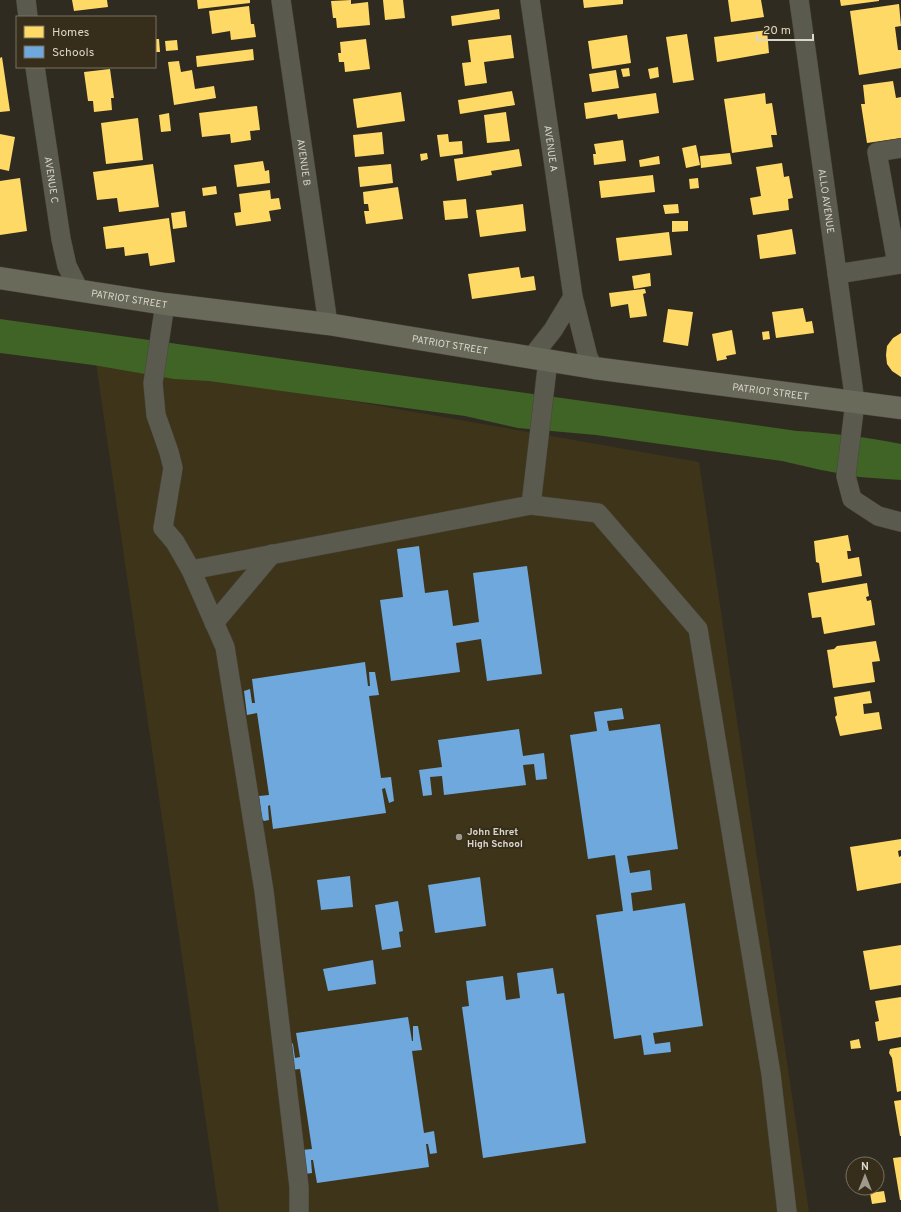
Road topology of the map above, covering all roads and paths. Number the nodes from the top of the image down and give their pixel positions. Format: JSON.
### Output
{"nodes":[{"id":1,"x":26,"y":0,"type":"edge"},
{"id":2,"x":281,"y":0,"type":"edge"},
{"id":3,"x":530,"y":0,"type":"edge"},
{"id":4,"x":799,"y":0,"type":"edge"},
{"id":5,"x":28,"y":16,"type":"edge"},
{"id":6,"x":35,"y":68,"type":"edge"},
{"id":7,"x":901,"y":148,"type":"edge"},
{"id":8,"x":899,"y":264,"type":"edge"},
{"id":9,"x":837,"y":274,"type":"junction"},
{"id":10,"x":0,"y":278,"type":"edge"},
{"id":11,"x":79,"y":290,"type":"junction"},
{"id":12,"x":573,"y":297,"type":"junction"},
{"id":13,"x":165,"y":304,"type":"junction"},
{"id":14,"x":328,"y":324,"type":"junction"},
{"id":15,"x":542,"y":366,"type":"junction"},
{"id":16,"x":594,"y":368,"type":"junction"},
{"id":17,"x":855,"y":402,"type":"junction"},
{"id":18,"x":901,"y":408,"type":"edge"},
{"id":19,"x":531,"y":505,"type":"junction"},
{"id":20,"x":901,"y":522,"type":"edge"},
{"id":21,"x":272,"y":554,"type":"junction"},
{"id":22,"x":191,"y":570,"type":"junction"},
{"id":23,"x":214,"y":623,"type":"junction"},
{"id":24,"x":299,"y":1212,"type":"edge"},
{"id":25,"x":787,"y":1212,"type":"edge"}],
"edges":[{"from":1,"to":5,"type":"street"},
{"from":2,"to":14,"type":"street","name":"AVENUE B"},
{"from":3,"to":12,"type":"street","name":"AVENUE A"},
{"from":4,"to":9,"type":"street","name":"ALLO AVENUE"},
{"from":6,"to":11,"type":"street","name":"AVENUE C"},
{"from":7,"to":8,"type":"street"},
{"from":8,"to":9,"type":"street"},
{"from":9,"to":17,"type":"street","name":"ALLO AVENUE"},
{"from":10,"to":11,"type":"main road","name":"PATRIOT STREET"},
{"from":11,"to":13,"type":"main road","name":"PATRIOT STREET"},
{"from":12,"to":15,"type":"street"},
{"from":12,"to":16,"type":"street","name":"AVENUE A"},
{"from":13,"to":14,"type":"main road","name":"PATRIOT STREET"},
{"from":13,"to":22,"type":"street"},
{"from":14,"to":15,"type":"main road","name":"PATRIOT STREET"},
{"from":15,"to":16,"type":"main road","name":"PATRIOT STREET"},
{"from":15,"to":19,"type":"street"},
{"from":16,"to":17,"type":"main road","name":"PATRIOT STREET"},
{"from":17,"to":18,"type":"main road","name":"PATRIOT STREET"},
{"from":17,"to":20,"type":"street","name":"ALLO AVENUE"},
{"from":19,"to":21,"type":"street"},
{"from":19,"to":25,"type":"street"},
{"from":21,"to":22,"type":"street"},
{"from":21,"to":23,"type":"street"},
{"from":22,"to":23,"type":"street"},
{"from":23,"to":24,"type":"street"}]}
